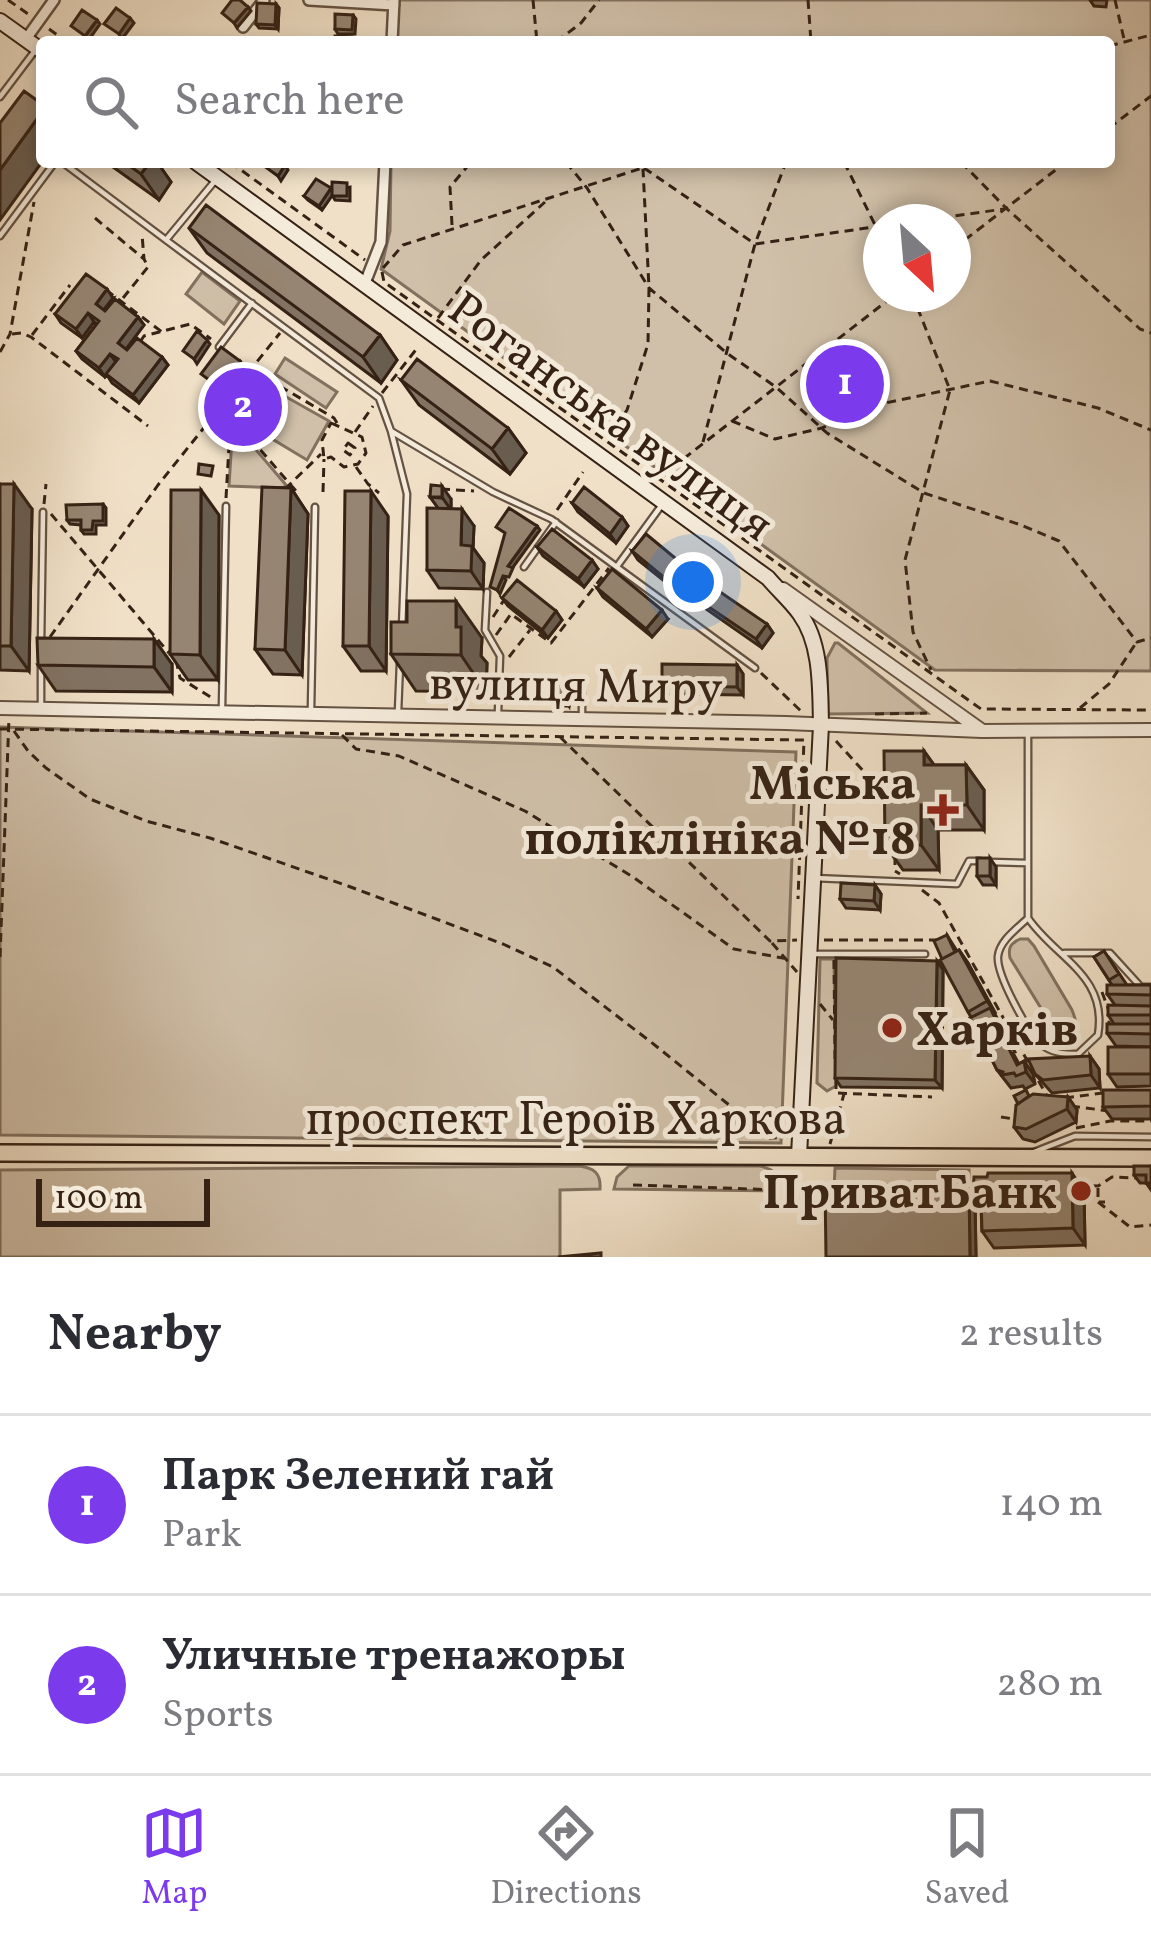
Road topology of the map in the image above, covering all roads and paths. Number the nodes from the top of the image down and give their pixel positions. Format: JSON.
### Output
{"nodes":[{"id":1,"x":54,"y":0,"type":"edge"},
{"id":2,"x":264,"y":0,"type":"edge"},
{"id":3,"x":309,"y":0,"type":"edge"},
{"id":4,"x":533,"y":0,"type":"edge"},
{"id":5,"x":599,"y":0,"type":"edge"},
{"id":6,"x":808,"y":0,"type":"edge"},
{"id":7,"x":1115,"y":0,"type":"edge"},
{"id":8,"x":394,"y":2,"type":"edge"},
{"id":9,"x":0,"y":21,"type":"edge"},
{"id":10,"x":243,"y":27,"type":"dead end"},
{"id":11,"x":1151,"y":34,"type":"edge"},
{"id":12,"x":39,"y":36,"type":"edge"},
{"id":13,"x":392,"y":36,"type":"edge"},
{"id":14,"x":536,"y":36,"type":"edge"},
{"id":15,"x":564,"y":36,"type":"edge"},
{"id":16,"x":811,"y":36,"type":"edge"},
{"id":17,"x":1124,"y":42,"type":"junction"},
{"id":18,"x":1115,"y":44,"type":"edge"},
{"id":19,"x":35,"y":46,"type":"edge"},
{"id":20,"x":1151,"y":96,"type":"edge"},
{"id":21,"x":0,"y":97,"type":"edge"},
{"id":22,"x":1115,"y":123,"type":"edge"},
{"id":23,"x":53,"y":168,"type":"edge"},
{"id":24,"x":67,"y":168,"type":"edge"},
{"id":25,"x":204,"y":168,"type":"edge"},
{"id":26,"x":238,"y":168,"type":"edge"},
{"id":27,"x":386,"y":168,"type":"edge"},
{"id":28,"x":466,"y":168,"type":"edge"},
{"id":29,"x":571,"y":168,"type":"edge"},
{"id":30,"x":640,"y":168,"type":"edge"},
{"id":31,"x":643,"y":168,"type":"edge"},
{"id":32,"x":644,"y":168,"type":"edge"},
{"id":33,"x":784,"y":168,"type":"edge"},
{"id":34,"x":847,"y":168,"type":"edge"},
{"id":35,"x":967,"y":168,"type":"edge"},
{"id":36,"x":1058,"y":168,"type":"edge"},
{"id":37,"x":217,"y":177,"type":"junction"},
{"id":38,"x":37,"y":186,"type":"junction"},
{"id":39,"x":587,"y":188,"type":"junction"},
{"id":40,"x":549,"y":198,"type":"junction"},
{"id":41,"x":866,"y":204,"type":"edge"},
{"id":42,"x":1006,"y":208,"type":"junction"},
{"id":43,"x":971,"y":213,"type":"edge"},
{"id":44,"x":95,"y":218,"type":"dead end"},
{"id":45,"x":141,"y":220,"type":"junction"},
{"id":46,"x":453,"y":227,"type":"junction"},
{"id":47,"x":863,"y":229,"type":"edge"},
{"id":48,"x":971,"y":235,"type":"edge"},
{"id":49,"x":0,"y":236,"type":"edge"},
{"id":50,"x":166,"y":240,"type":"junction"},
{"id":51,"x":754,"y":244,"type":"junction"},
{"id":52,"x":144,"y":259,"type":"junction"},
{"id":53,"x":377,"y":267,"type":"junction"},
{"id":54,"x":94,"y":281,"type":"edge"},
{"id":55,"x":365,"y":284,"type":"junction"},
{"id":56,"x":70,"y":285,"type":"edge"},
{"id":57,"x":649,"y":287,"type":"junction"},
{"id":58,"x":121,"y":301,"type":"junction"},
{"id":59,"x":252,"y":303,"type":"junction"},
{"id":60,"x":873,"y":312,"type":"edge"},
{"id":61,"x":919,"y":312,"type":"edge"},
{"id":62,"x":437,"y":320,"type":"junction"},
{"id":63,"x":284,"y":327,"type":"junction"},
{"id":64,"x":162,"y":332,"type":"junction"},
{"id":65,"x":1151,"y":333,"type":"edge"},
{"id":66,"x":10,"y":334,"type":"junction"},
{"id":67,"x":31,"y":337,"type":"junction"},
{"id":68,"x":213,"y":340,"type":"dead end"},
{"id":69,"x":219,"y":347,"type":"edge"},
{"id":70,"x":418,"y":347,"type":"dead end"},
{"id":71,"x":0,"y":352,"type":"edge"},
{"id":72,"x":130,"y":354,"type":"edge"},
{"id":73,"x":728,"y":354,"type":"junction"},
{"id":74,"x":252,"y":370,"type":"junction"},
{"id":75,"x":776,"y":387,"type":"junction"},
{"id":76,"x":950,"y":390,"type":"junction"},
{"id":77,"x":232,"y":394,"type":"junction"},
{"id":78,"x":379,"y":398,"type":"junction"},
{"id":79,"x":231,"y":416,"type":"junction"},
{"id":80,"x":732,"y":421,"type":"junction"},
{"id":81,"x":148,"y":426,"type":"dead end"},
{"id":82,"x":339,"y":427,"type":"junction"},
{"id":83,"x":822,"y":428,"type":"junction"},
{"id":84,"x":1151,"y":430,"type":"edge"},
{"id":85,"x":391,"y":431,"type":"junction"},
{"id":86,"x":355,"y":432,"type":"junction"},
{"id":87,"x":607,"y":440,"type":"junction"},
{"id":88,"x":702,"y":444,"type":"junction"},
{"id":89,"x":323,"y":456,"type":"junction"},
{"id":90,"x":355,"y":466,"type":"dead end"},
{"id":91,"x":583,"y":472,"type":"dead end"},
{"id":92,"x":658,"y":478,"type":"junction"},
{"id":93,"x":46,"y":484,"type":"dead end"},
{"id":94,"x":226,"y":489,"type":"dead end"},
{"id":95,"x":438,"y":489,"type":"edge"},
{"id":96,"x":284,"y":490,"type":"edge"},
{"id":97,"x":296,"y":491,"type":"edge"},
{"id":98,"x":323,"y":492,"type":"dead end"},
{"id":99,"x":494,"y":492,"type":"junction"},
{"id":100,"x":379,"y":493,"type":"dead end"},
{"id":101,"x":924,"y":494,"type":"junction"},
{"id":102,"x":664,"y":502,"type":"junction"},
{"id":103,"x":226,"y":506,"type":"dead end"},
{"id":104,"x":315,"y":507,"type":"dead end"},
{"id":105,"x":43,"y":509,"type":"junction"},
{"id":106,"x":553,"y":520,"type":"junction"},
{"id":107,"x":615,"y":563,"type":"junction"},
{"id":108,"x":524,"y":567,"type":"dead end"},
{"id":109,"x":98,"y":571,"type":"junction"},
{"id":110,"x":768,"y":578,"type":"junction"},
{"id":111,"x":487,"y":592,"type":"edge"},
{"id":112,"x":505,"y":598,"type":"edge"},
{"id":113,"x":531,"y":628,"type":"junction"},
{"id":114,"x":485,"y":630,"type":"junction"},
{"id":115,"x":401,"y":632,"type":"edge"},
{"id":116,"x":496,"y":635,"type":"dead end"},
{"id":117,"x":1151,"y":638,"type":"edge"},
{"id":118,"x":1137,"y":642,"type":"junction"},
{"id":119,"x":400,"y":650,"type":"edge"},
{"id":120,"x":41,"y":653,"type":"junction"},
{"id":121,"x":509,"y":657,"type":"dead end"},
{"id":122,"x":755,"y":668,"type":"joint"},
{"id":123,"x":934,"y":676,"type":"junction"},
{"id":124,"x":582,"y":692,"type":"dead end"},
{"id":125,"x":0,"y":708,"type":"edge"},
{"id":126,"x":220,"y":708,"type":"junction"},
{"id":127,"x":41,"y":709,"type":"junction"},
{"id":128,"x":1079,"y":709,"type":"junction"},
{"id":129,"x":1151,"y":710,"type":"edge"},
{"id":130,"x":927,"y":713,"type":"dead end"},
{"id":131,"x":804,"y":714,"type":"dead end"},
{"id":132,"x":868,"y":714,"type":"dead end"},
{"id":133,"x":310,"y":715,"type":"junction"},
{"id":134,"x":398,"y":717,"type":"junction"},
{"id":135,"x":498,"y":719,"type":"junction"},
{"id":136,"x":554,"y":719,"type":"junction"},
{"id":137,"x":582,"y":720,"type":"junction"},
{"id":138,"x":821,"y":725,"type":"junction"},
{"id":139,"x":0,"y":729,"type":"edge"},
{"id":140,"x":11,"y":729,"type":"junction"},
{"id":141,"x":1151,"y":730,"type":"edge"},
{"id":142,"x":982,"y":731,"type":"junction"},
{"id":143,"x":1028,"y":731,"type":"junction"},
{"id":144,"x":341,"y":734,"type":"junction"},
{"id":145,"x":560,"y":737,"type":"junction"},
{"id":146,"x":804,"y":740,"type":"dead end"},
{"id":147,"x":836,"y":741,"type":"dead end"},
{"id":148,"x":894,"y":805,"type":"edge"},
{"id":149,"x":895,"y":849,"type":"edge"},
{"id":150,"x":1028,"y":863,"type":"junction"},
{"id":151,"x":813,"y":878,"type":"junction"},
{"id":152,"x":914,"y":883,"type":"junction"},
{"id":153,"x":1028,"y":917,"type":"junction"},
{"id":154,"x":958,"y":939,"type":"junction"},
{"id":155,"x":797,"y":940,"type":"dead end"},
{"id":156,"x":821,"y":940,"type":"dead end"},
{"id":157,"x":834,"y":940,"type":"junction"},
{"id":158,"x":1064,"y":953,"type":"junction"},
{"id":159,"x":809,"y":954,"type":"junction"},
{"id":160,"x":834,"y":954,"type":"junction"},
{"id":161,"x":925,"y":954,"type":"dead end"},
{"id":162,"x":0,"y":957,"type":"edge"},
{"id":163,"x":788,"y":959,"type":"dead end"},
{"id":164,"x":1151,"y":987,"type":"edge"},
{"id":165,"x":982,"y":1025,"type":"edge"},
{"id":166,"x":963,"y":1036,"type":"dead end"},
{"id":167,"x":1109,"y":1092,"type":"edge"},
{"id":168,"x":844,"y":1094,"type":"junction"},
{"id":169,"x":932,"y":1097,"type":"dead end"},
{"id":170,"x":1049,"y":1100,"type":"edge"},
{"id":171,"x":1066,"y":1105,"type":"edge"},
{"id":172,"x":1151,"y":1121,"type":"edge"},
{"id":173,"x":1063,"y":1133,"type":"dead end"},
{"id":174,"x":790,"y":1137,"type":"dead end"},
{"id":175,"x":1151,"y":1137,"type":"edge"},
{"id":176,"x":828,"y":1144,"type":"dead end"},
{"id":177,"x":0,"y":1153,"type":"edge"},
{"id":178,"x":799,"y":1156,"type":"junction"},
{"id":179,"x":1019,"y":1158,"type":"junction"},
{"id":180,"x":1151,"y":1158,"type":"edge"},
{"id":181,"x":1140,"y":1178,"type":"edge"},
{"id":182,"x":828,"y":1180,"type":"edge"},
{"id":183,"x":633,"y":1185,"type":"dead end"},
{"id":184,"x":1062,"y":1185,"type":"edge"},
{"id":185,"x":1097,"y":1186,"type":"junction"},
{"id":186,"x":780,"y":1190,"type":"dead end"},
{"id":187,"x":801,"y":1191,"type":"dead end"},
{"id":188,"x":827,"y":1192,"type":"junction"},
{"id":189,"x":836,"y":1192,"type":"edge"},
{"id":190,"x":1097,"y":1202,"type":"junction"},
{"id":191,"x":1105,"y":1202,"type":"dead end"},
{"id":192,"x":1151,"y":1225,"type":"edge"}],
"edges":[{"from":1,"to":12,"type":"street"},
{"from":2,"to":10,"type":"street"},
{"from":3,"to":8,"type":"street"},
{"from":4,"to":14,"type":"path"},
{"from":5,"to":15,"type":"path"},
{"from":6,"to":16,"type":"path"},
{"from":7,"to":17,"type":"path"},
{"from":8,"to":13,"type":"street"},
{"from":9,"to":19,"type":"main road"},
{"from":11,"to":17,"type":"path"},
{"from":17,"to":18,"type":"path"},
{"from":19,"to":21,"type":"lane"},
{"from":20,"to":22,"type":"path"},
{"from":23,"to":38,"type":"lane"},
{"from":24,"to":45,"type":"lane"},
{"from":25,"to":37,"type":"main road","name":"Роганська вулиця"},
{"from":26,"to":53,"type":"path"},
{"from":27,"to":53,"type":"street"},
{"from":28,"to":46,"type":"path"},
{"from":29,"to":39,"type":"path"},
{"from":30,"to":39,"type":"path"},
{"from":31,"to":57,"type":"path"},
{"from":32,"to":51,"type":"path"},
{"from":33,"to":51,"type":"path"},
{"from":34,"to":41,"type":"path"},
{"from":35,"to":42,"type":"path"},
{"from":36,"to":42,"type":"path"},
{"from":37,"to":50,"type":"lane"},
{"from":37,"to":55,"type":"main road","name":"Роганська вулиця"},
{"from":38,"to":49,"type":"lane"},
{"from":38,"to":66,"type":"path"},
{"from":39,"to":40,"type":"path"},
{"from":39,"to":57,"type":"path"},
{"from":40,"to":46,"type":"path"},
{"from":40,"to":62,"type":"path"},
{"from":42,"to":43,"type":"path"},
{"from":42,"to":48,"type":"path"},
{"from":42,"to":65,"type":"path"},
{"from":44,"to":52,"type":"path"},
{"from":45,"to":50,"type":"lane"},
{"from":45,"to":52,"type":"path"},
{"from":46,"to":53,"type":"path"},
{"from":47,"to":51,"type":"path"},
{"from":50,"to":59,"type":"lane"},
{"from":51,"to":73,"type":"path"},
{"from":52,"to":58,"type":"path"},
{"from":53,"to":55,"type":"street"},
{"from":53,"to":62,"type":"path"},
{"from":54,"to":58,"type":"path"},
{"from":55,"to":102,"type":"main road","name":"Роганська вулиця"},
{"from":56,"to":67,"type":"path"},
{"from":57,"to":73,"type":"path"},
{"from":57,"to":87,"type":"path"},
{"from":58,"to":64,"type":"path"},
{"from":59,"to":63,"type":"lane"},
{"from":59,"to":69,"type":"lane"},
{"from":60,"to":75,"type":"path"},
{"from":61,"to":76,"type":"path"},
{"from":62,"to":87,"type":"path"},
{"from":63,"to":74,"type":"path"},
{"from":63,"to":78,"type":"lane"},
{"from":64,"to":68,"type":"path"},
{"from":64,"to":72,"type":"path"},
{"from":66,"to":67,"type":"path"},
{"from":66,"to":71,"type":"path"},
{"from":67,"to":81,"type":"path"},
{"from":70,"to":78,"type":"path"},
{"from":73,"to":75,"type":"path"},
{"from":73,"to":88,"type":"path"},
{"from":74,"to":77,"type":"path"},
{"from":74,"to":82,"type":"path"},
{"from":75,"to":80,"type":"path"},
{"from":75,"to":83,"type":"path"},
{"from":76,"to":83,"type":"path"},
{"from":76,"to":84,"type":"path"},
{"from":76,"to":101,"type":"path"},
{"from":77,"to":79,"type":"path"},
{"from":77,"to":109,"type":"path"},
{"from":78,"to":85,"type":"lane"},
{"from":78,"to":86,"type":"path"},
{"from":79,"to":94,"type":"path"},
{"from":79,"to":97,"type":"path"},
{"from":80,"to":83,"type":"path"},
{"from":80,"to":88,"type":"path"},
{"from":82,"to":86,"type":"path"},
{"from":82,"to":89,"type":"path"},
{"from":83,"to":101,"type":"path"},
{"from":85,"to":99,"type":"lane"},
{"from":85,"to":115,"type":"lane"},
{"from":86,"to":89,"type":"path"},
{"from":87,"to":92,"type":"path"},
{"from":88,"to":92,"type":"path"},
{"from":89,"to":96,"type":"path"},
{"from":89,"to":98,"type":"path"},
{"from":90,"to":100,"type":"path"},
{"from":91,"to":106,"type":"path"},
{"from":92,"to":123,"type":"path"},
{"from":93,"to":105,"type":"path"},
{"from":95,"to":99,"type":"path"},
{"from":99,"to":106,"type":"lane"},
{"from":101,"to":118,"type":"path"},
{"from":101,"to":123,"type":"path"},
{"from":102,"to":107,"type":"lane"},
{"from":102,"to":110,"type":"main road","name":"Роганська вулиця"},
{"from":103,"to":126,"type":"lane"},
{"from":104,"to":133,"type":"lane"},
{"from":105,"to":109,"type":"path"},
{"from":105,"to":120,"type":"lane"},
{"from":106,"to":107,"type":"lane"},
{"from":106,"to":108,"type":"lane"},
{"from":107,"to":113,"type":"path"},
{"from":107,"to":122,"type":"lane"},
{"from":109,"to":120,"type":"path"},
{"from":109,"to":126,"type":"path"},
{"from":110,"to":138,"type":"main road"},
{"from":110,"to":142,"type":"street","name":"Роганська вулиця"},
{"from":111,"to":114,"type":"lane"},
{"from":112,"to":114,"type":"path"},
{"from":113,"to":116,"type":"path"},
{"from":113,"to":121,"type":"path"},
{"from":114,"to":135,"type":"lane"},
{"from":117,"to":118,"type":"path"},
{"from":118,"to":128,"type":"path"},
{"from":119,"to":134,"type":"lane"},
{"from":120,"to":127,"type":"lane"},
{"from":122,"to":131,"type":"path"},
{"from":123,"to":128,"type":"path"},
{"from":124,"to":137,"type":"lane"},
{"from":125,"to":127,"type":"street","name":"вулиця Миру"},
{"from":126,"to":127,"type":"street","name":"вулиця Миру"},
{"from":126,"to":133,"type":"street","name":"вулиця Миру"},
{"from":128,"to":129,"type":"path"},
{"from":130,"to":132,"type":"path"},
{"from":133,"to":134,"type":"street","name":"вулиця Миру"},
{"from":134,"to":135,"type":"street","name":"вулиця Миру"},
{"from":135,"to":136,"type":"street","name":"вулиця Миру"},
{"from":136,"to":137,"type":"street","name":"вулиця Миру"},
{"from":136,"to":145,"type":"path"},
{"from":137,"to":138,"type":"street","name":"вулиця Миру"},
{"from":138,"to":142,"type":"street","name":"вулиця Миру"},
{"from":138,"to":151,"type":"main road"},
{"from":139,"to":140,"type":"path"},
{"from":140,"to":144,"type":"path"},
{"from":140,"to":162,"type":"path"},
{"from":140,"to":174,"type":"path"},
{"from":141,"to":143,"type":"street","name":"вулиця Миру"},
{"from":142,"to":143,"type":"street","name":"вулиця Миру"},
{"from":143,"to":150,"type":"lane"},
{"from":144,"to":145,"type":"path"},
{"from":144,"to":163,"type":"path"},
{"from":145,"to":146,"type":"path"},
{"from":145,"to":155,"type":"path"},
{"from":147,"to":148,"type":"path"},
{"from":149,"to":152,"type":"path"},
{"from":150,"to":152,"type":"lane"},
{"from":150,"to":153,"type":"lane"},
{"from":151,"to":152,"type":"lane"},
{"from":151,"to":159,"type":"main road"},
{"from":152,"to":154,"type":"path"},
{"from":153,"to":158,"type":"lane"},
{"from":153,"to":158,"type":"lane"},
{"from":154,"to":157,"type":"path"},
{"from":154,"to":170,"type":"path"},
{"from":156,"to":157,"type":"path"},
{"from":157,"to":160,"type":"path"},
{"from":158,"to":164,"type":"lane"},
{"from":159,"to":160,"type":"lane"},
{"from":159,"to":178,"type":"main road"},
{"from":160,"to":161,"type":"lane"},
{"from":160,"to":168,"type":"path"},
{"from":165,"to":166,"type":"path"},
{"from":167,"to":171,"type":"path"},
{"from":168,"to":169,"type":"path"},
{"from":168,"to":176,"type":"path"},
{"from":172,"to":173,"type":"path"},
{"from":175,"to":179,"type":"lane"},
{"from":177,"to":178,"type":"main road","name":"проспект Героїв Харкова"},
{"from":178,"to":179,"type":"main road","name":"проспект Героїв Харкова"},
{"from":179,"to":180,"type":"main road","name":"проспект Героїв Харкова"},
{"from":181,"to":185,"type":"path"},
{"from":182,"to":188,"type":"path"},
{"from":183,"to":186,"type":"path"},
{"from":184,"to":185,"type":"path"},
{"from":185,"to":190,"type":"path"},
{"from":187,"to":188,"type":"path"},
{"from":188,"to":189,"type":"path"},
{"from":190,"to":191,"type":"path"},
{"from":190,"to":192,"type":"path"}]}
